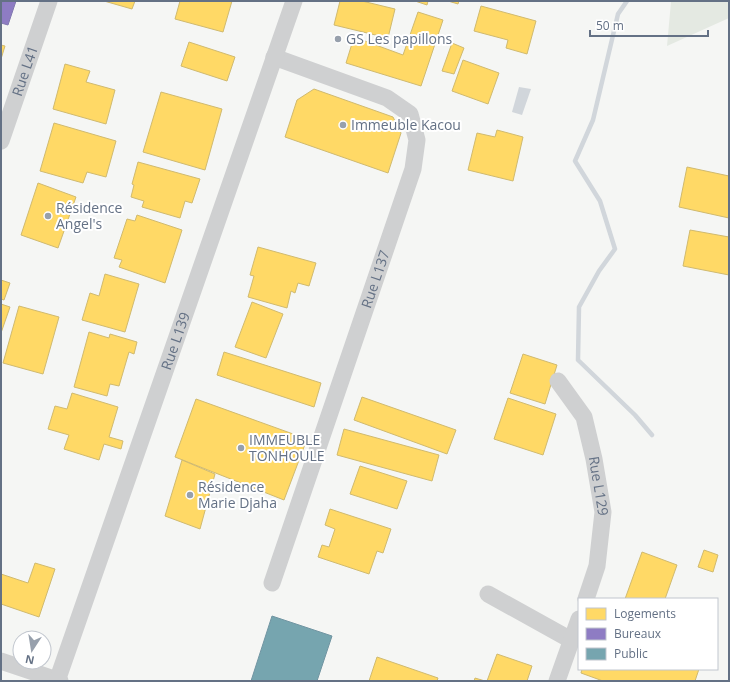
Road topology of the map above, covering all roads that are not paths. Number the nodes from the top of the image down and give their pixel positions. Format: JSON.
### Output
{"nodes":[{"id":1,"x":49,"y":1,"type":"edge"},
{"id":2,"x":294,"y":1,"type":"edge"},
{"id":3,"x":274,"y":58,"type":"junction"},
{"id":4,"x":1,"y":141,"type":"edge"},
{"id":5,"x":558,"y":380,"type":"dead end"},
{"id":6,"x":272,"y":583,"type":"dead end"},
{"id":7,"x":488,"y":594,"type":"dead end"},
{"id":8,"x":586,"y":598,"type":"edge"},
{"id":9,"x":578,"y":621,"type":"edge"},
{"id":10,"x":572,"y":640,"type":"junction"},
{"id":11,"x":1,"y":661,"type":"edge"},
{"id":12,"x":58,"y":681,"type":"edge"},
{"id":13,"x":557,"y":681,"type":"edge"}],
"edges":[{"from":1,"to":4,"type":"street","name":"Rue L41"},
{"from":2,"to":3,"type":"street","name":"Rue L139"},
{"from":3,"to":6,"type":"street","name":"Rue L137"},
{"from":3,"to":12,"type":"street","name":"Rue L139"},
{"from":5,"to":8,"type":"street","name":"Rue L129"},
{"from":7,"to":10,"type":"street"},
{"from":9,"to":10,"type":"street"},
{"from":10,"to":13,"type":"street"},
{"from":11,"to":12,"type":"street"}]}
